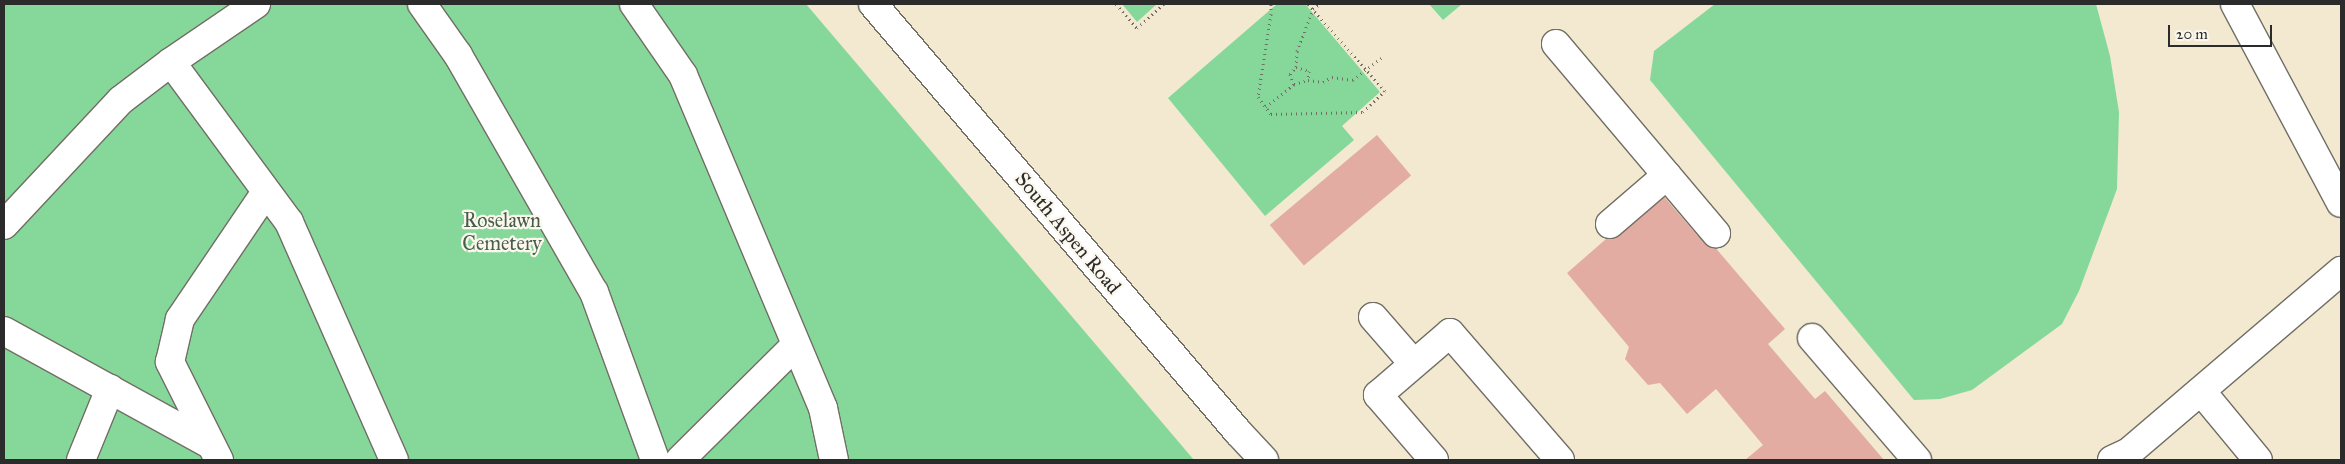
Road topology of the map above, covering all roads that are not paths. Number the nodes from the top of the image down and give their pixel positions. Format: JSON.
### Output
{"nodes":[{"id":1,"x":256,"y":4,"type":"edge"},
{"id":2,"x":422,"y":4,"type":"edge"},
{"id":3,"x":634,"y":4,"type":"edge"},
{"id":4,"x":874,"y":4,"type":"edge"},
{"id":5,"x":2246,"y":9,"type":"edge"},
{"id":6,"x":1556,"y":44,"type":"dead end"},
{"id":7,"x":171,"y":62,"type":"junction"},
{"id":8,"x":1667,"y":175,"type":"junction"},
{"id":9,"x":266,"y":192,"type":"junction"},
{"id":10,"x":2341,"y":203,"type":"edge"},
{"id":11,"x":1610,"y":224,"type":"dead end"},
{"id":12,"x":4,"y":225,"type":"edge"},
{"id":13,"x":1716,"y":233,"type":"dead end"},
{"id":14,"x":2341,"y":271,"type":"edge"},
{"id":15,"x":1373,"y":317,"type":"dead end"},
{"id":16,"x":4,"y":331,"type":"edge"},
{"id":17,"x":1812,"y":338,"type":"dead end"},
{"id":18,"x":796,"y":345,"type":"junction"},
{"id":19,"x":1414,"y":364,"type":"junction"},
{"id":20,"x":110,"y":389,"type":"junction"},
{"id":21,"x":2201,"y":390,"type":"junction"},
{"id":22,"x":215,"y":453,"type":"edge"},
{"id":23,"x":81,"y":460,"type":"edge"},
{"id":24,"x":394,"y":460,"type":"edge"},
{"id":25,"x":654,"y":460,"type":"edge"},
{"id":26,"x":680,"y":460,"type":"edge"},
{"id":27,"x":834,"y":460,"type":"edge"},
{"id":28,"x":1264,"y":460,"type":"edge"},
{"id":29,"x":1434,"y":460,"type":"edge"},
{"id":30,"x":1560,"y":460,"type":"edge"},
{"id":31,"x":1917,"y":460,"type":"edge"},
{"id":32,"x":2112,"y":460,"type":"edge"},
{"id":33,"x":2258,"y":460,"type":"edge"}],
"edges":[{"from":1,"to":7,"type":"street"},
{"from":2,"to":25,"type":"street"},
{"from":3,"to":18,"type":"street"},
{"from":4,"to":28,"type":"street","name":"South Aspen Road"},
{"from":5,"to":10,"type":"street"},
{"from":6,"to":8,"type":"street"},
{"from":7,"to":9,"type":"street"},
{"from":7,"to":12,"type":"street"},
{"from":8,"to":11,"type":"street"},
{"from":8,"to":13,"type":"street"},
{"from":9,"to":22,"type":"street"},
{"from":9,"to":24,"type":"street"},
{"from":14,"to":21,"type":"street"},
{"from":15,"to":19,"type":"street"},
{"from":16,"to":20,"type":"street"},
{"from":17,"to":31,"type":"street"},
{"from":18,"to":26,"type":"street"},
{"from":18,"to":27,"type":"street"},
{"from":19,"to":29,"type":"street"},
{"from":19,"to":30,"type":"street"},
{"from":20,"to":22,"type":"street"},
{"from":20,"to":23,"type":"street"},
{"from":21,"to":32,"type":"street"},
{"from":21,"to":33,"type":"street"}]}
